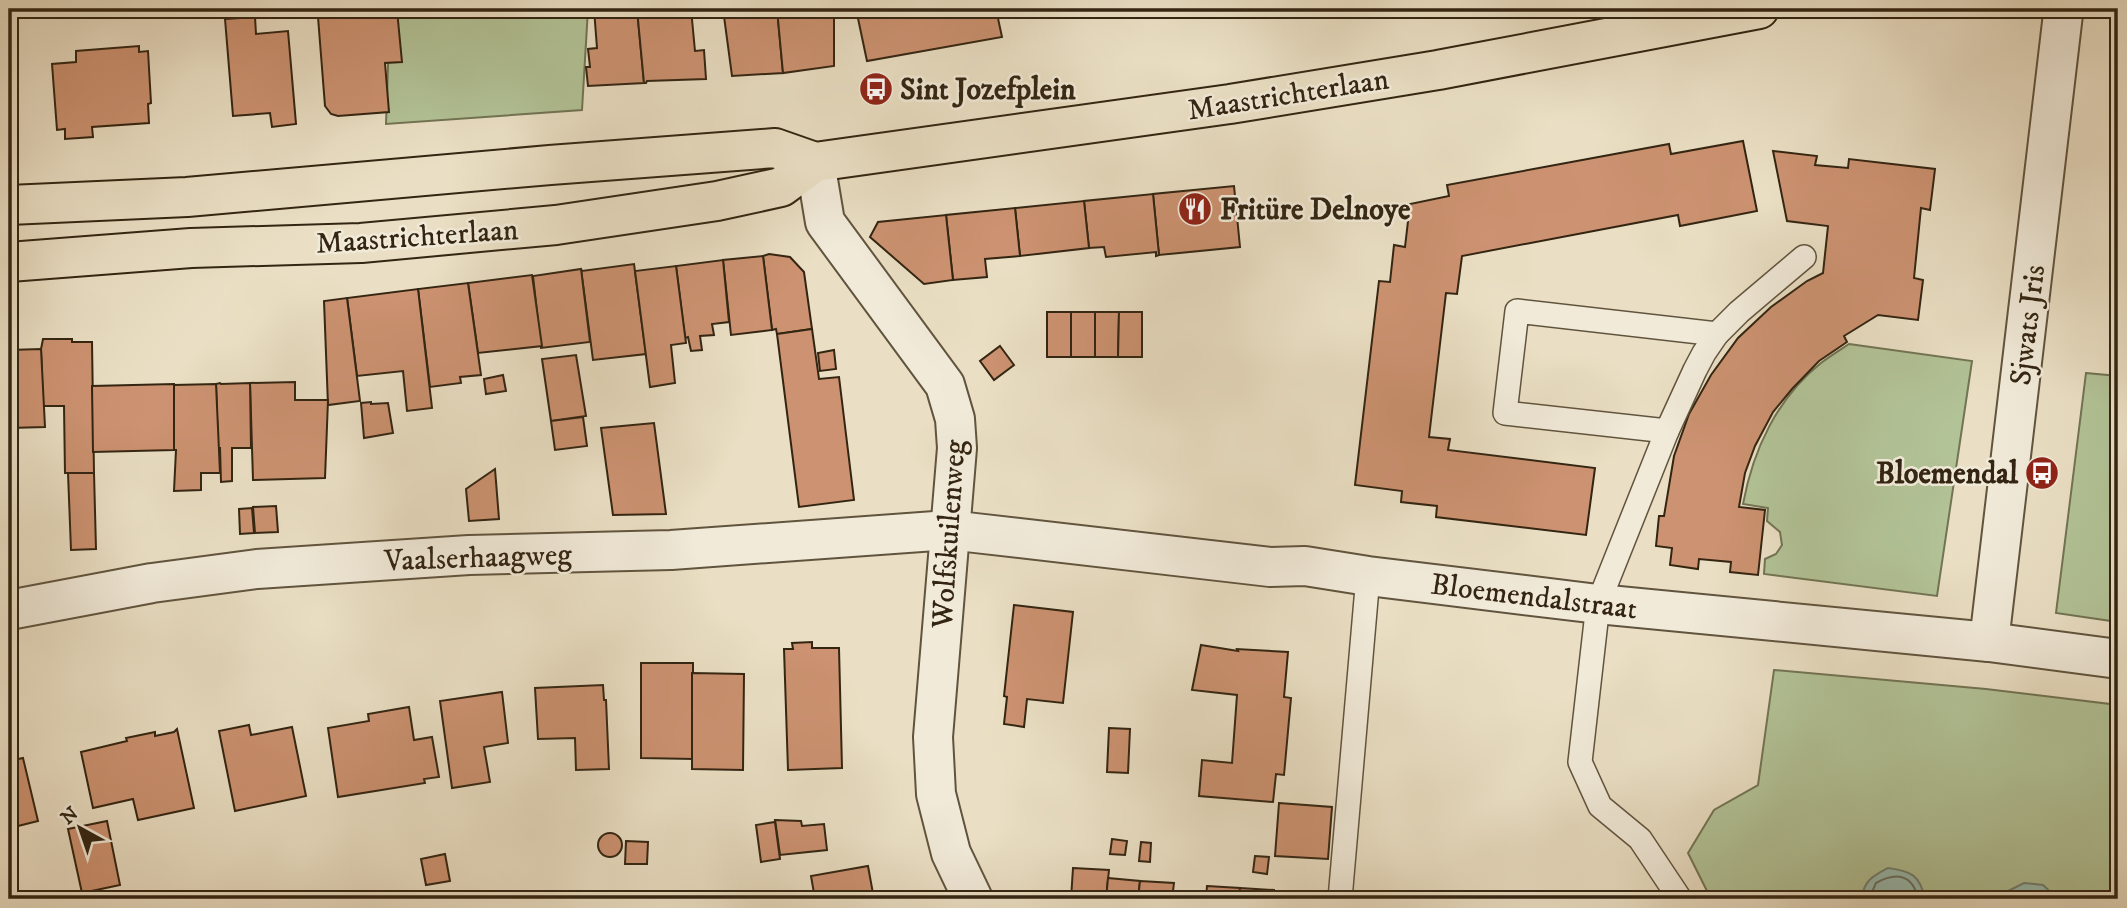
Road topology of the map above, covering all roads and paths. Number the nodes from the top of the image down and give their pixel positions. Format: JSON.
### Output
{"nodes":[{"id":1,"x":1759,"y":9,"type":"edge"},
{"id":2,"x":2062,"y":9,"type":"edge"},
{"id":3,"x":815,"y":162,"type":"junction"},
{"id":4,"x":9,"y":205,"type":"edge"},
{"id":5,"x":1804,"y":257,"type":"dead end"},
{"id":6,"x":9,"y":262,"type":"edge"},
{"id":7,"x":1717,"y":334,"type":"junction"},
{"id":8,"x":1667,"y":431,"type":"junction"},
{"id":9,"x":949,"y":530,"type":"junction"},
{"id":10,"x":1368,"y":576,"type":"junction"},
{"id":11,"x":1598,"y":604,"type":"junction"},
{"id":12,"x":9,"y":610,"type":"edge"},
{"id":13,"x":1989,"y":642,"type":"junction"},
{"id":14,"x":2118,"y":659,"type":"edge"},
{"id":15,"x":973,"y":899,"type":"edge"},
{"id":16,"x":1340,"y":899,"type":"edge"},
{"id":17,"x":1680,"y":899,"type":"edge"}],
"edges":[{"from":1,"to":3,"type":"main road","name":"Maastrichterlaan"},
{"from":2,"to":13,"type":"street","name":"Sjwats Jris"},
{"from":3,"to":4,"type":"main road","name":"Maastrichterlaan"},
{"from":3,"to":6,"type":"main road","name":"Maastrichterlaan"},
{"from":3,"to":9,"type":"street","name":"Wolfskuilenweg"},
{"from":5,"to":7,"type":"lane"},
{"from":7,"to":8,"type":"lane"},
{"from":7,"to":8,"type":"lane"},
{"from":8,"to":11,"type":"lane"},
{"from":9,"to":10,"type":"street","name":"Bloemendalstraat"},
{"from":9,"to":12,"type":"street","name":"Vaalserhaagweg"},
{"from":9,"to":15,"type":"street","name":"Wolfskuilenweg"},
{"from":10,"to":11,"type":"street","name":"Bloemendalstraat"},
{"from":10,"to":16,"type":"lane"},
{"from":11,"to":13,"type":"street","name":"Bloemendalstraat"},
{"from":11,"to":17,"type":"lane"},
{"from":13,"to":14,"type":"street","name":"Bloemendalstraat"}]}
